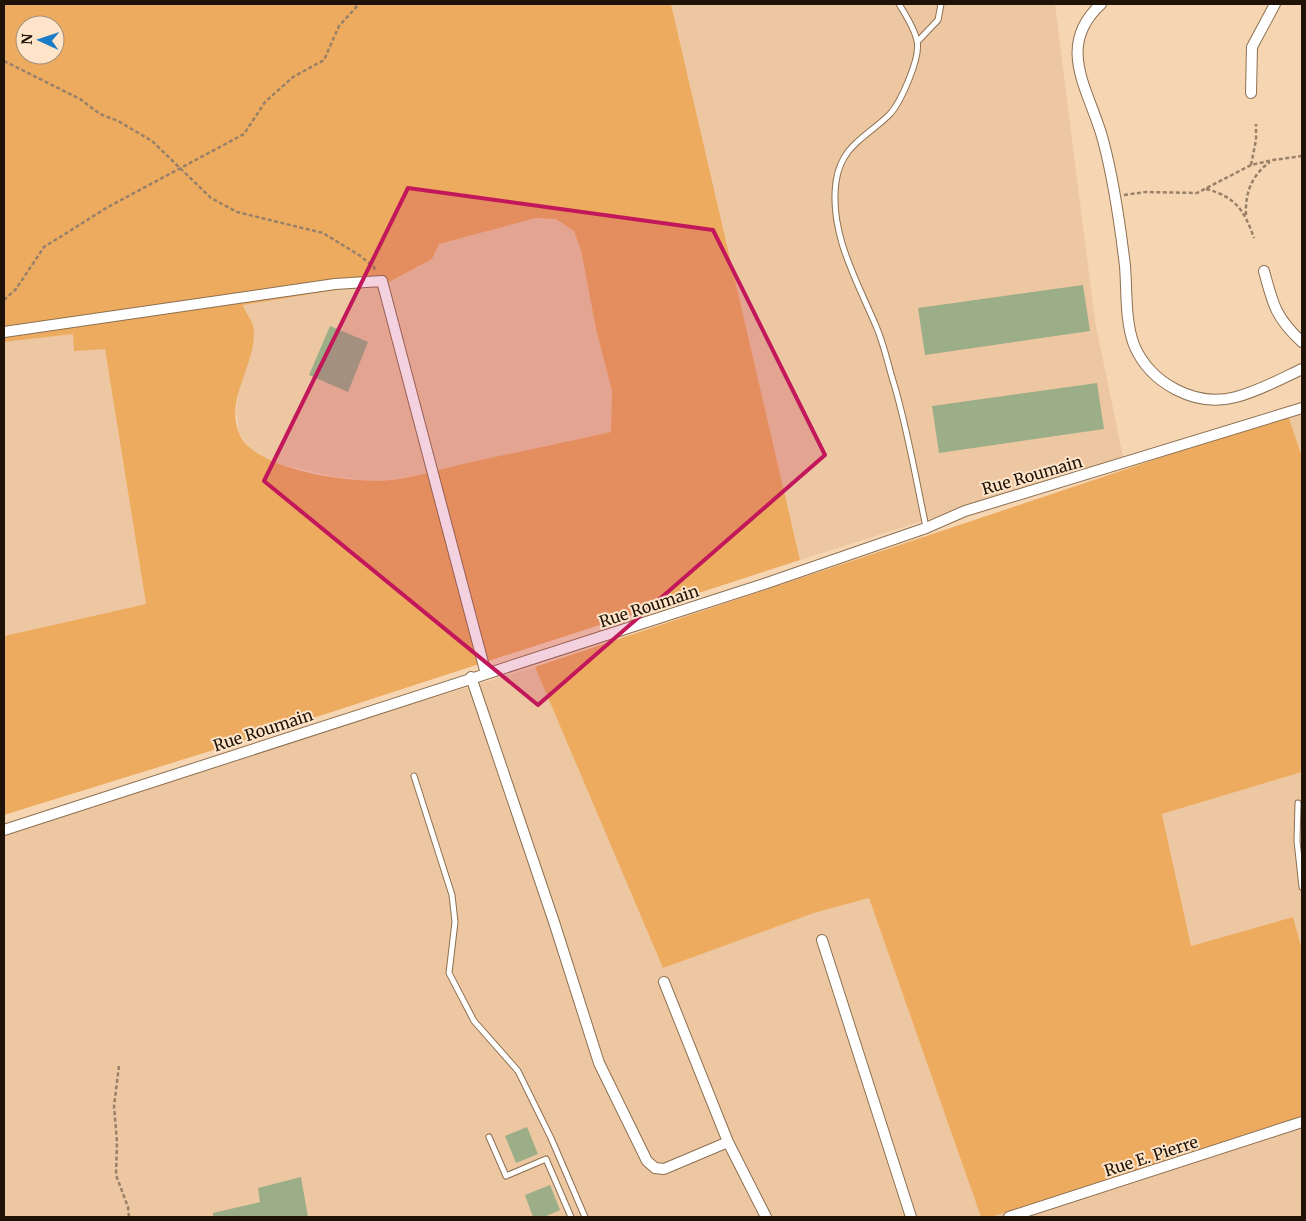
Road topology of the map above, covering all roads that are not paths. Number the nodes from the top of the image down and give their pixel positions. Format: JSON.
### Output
{"nodes":[{"id":1,"x":898,"y":4,"type":"edge"},
{"id":2,"x":941,"y":4,"type":"edge"},
{"id":3,"x":1100,"y":4,"type":"edge"},
{"id":4,"x":1275,"y":4,"type":"edge"},
{"id":5,"x":918,"y":42,"type":"junction"},
{"id":6,"x":1252,"y":93,"type":"dead end"},
{"id":7,"x":1264,"y":271,"type":"dead end"},
{"id":8,"x":4,"y":332,"type":"edge"},
{"id":9,"x":1302,"y":342,"type":"edge"},
{"id":10,"x":1302,"y":369,"type":"edge"},
{"id":11,"x":1302,"y":408,"type":"edge"},
{"id":12,"x":926,"y":528,"type":"junction"},
{"id":13,"x":486,"y":674,"type":"junction"},
{"id":14,"x":471,"y":677,"type":"junction"},
{"id":15,"x":414,"y":776,"type":"dead end"},
{"id":16,"x":1298,"y":803,"type":"dead end"},
{"id":17,"x":4,"y":830,"type":"edge"},
{"id":18,"x":1302,"y":887,"type":"edge"},
{"id":19,"x":822,"y":940,"type":"dead end"},
{"id":20,"x":664,"y":982,"type":"dead end"},
{"id":21,"x":1302,"y":1122,"type":"edge"},
{"id":22,"x":489,"y":1137,"type":"dead end"},
{"id":23,"x":728,"y":1142,"type":"junction"},
{"id":24,"x":571,"y":1217,"type":"edge"},
{"id":25,"x":585,"y":1217,"type":"edge"},
{"id":26,"x":766,"y":1217,"type":"edge"},
{"id":27,"x":911,"y":1217,"type":"edge"},
{"id":28,"x":1009,"y":1217,"type":"edge"}],
"edges":[{"from":1,"to":5,"type":"lane"},
{"from":2,"to":5,"type":"lane"},
{"from":3,"to":10,"type":"street"},
{"from":4,"to":6,"type":"street"},
{"from":5,"to":12,"type":"lane"},
{"from":7,"to":9,"type":"street"},
{"from":8,"to":13,"type":"street"},
{"from":11,"to":12,"type":"street","name":"Rue Roumain"},
{"from":12,"to":13,"type":"street","name":"Rue Roumain"},
{"from":13,"to":14,"type":"street","name":"Rue Roumain"},
{"from":14,"to":17,"type":"street","name":"Rue Roumain"},
{"from":14,"to":23,"type":"street"},
{"from":15,"to":25,"type":"lane"},
{"from":16,"to":18,"type":"lane"},
{"from":19,"to":27,"type":"street"},
{"from":20,"to":23,"type":"street"},
{"from":21,"to":28,"type":"street","name":"Rue E. Pierre"},
{"from":22,"to":24,"type":"lane"},
{"from":23,"to":26,"type":"street"}]}
